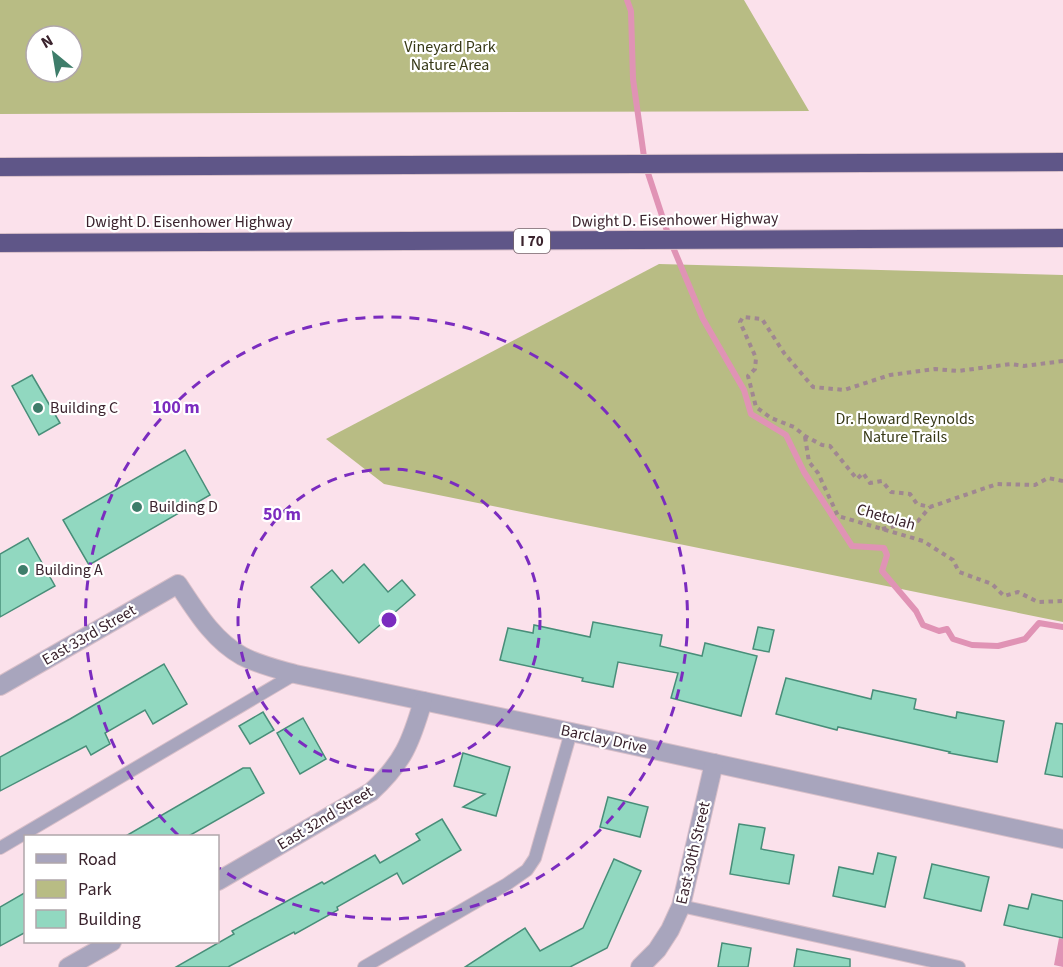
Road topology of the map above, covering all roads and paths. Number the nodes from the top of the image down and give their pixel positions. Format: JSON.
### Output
{"nodes":[{"id":1,"x":1063,"y":162,"type":"edge"},
{"id":2,"x":0,"y":167,"type":"edge"},
{"id":3,"x":1063,"y":238,"type":"edge"},
{"id":4,"x":0,"y":243,"type":"edge"},
{"id":5,"x":1063,"y":361,"type":"edge"},
{"id":6,"x":805,"y":436,"type":"junction"},
{"id":7,"x":1063,"y":481,"type":"edge"},
{"id":8,"x":930,"y":507,"type":"junction"},
{"id":9,"x":881,"y":529,"type":"junction"},
{"id":10,"x":178,"y":584,"type":"joint"},
{"id":11,"x":1063,"y":601,"type":"edge"},
{"id":12,"x":295,"y":674,"type":"junction"},
{"id":13,"x":0,"y":686,"type":"edge"},
{"id":14,"x":423,"y":701,"type":"junction"},
{"id":15,"x":571,"y":732,"type":"junction"},
{"id":16,"x":714,"y":763,"type":"junction"},
{"id":17,"x":1063,"y":839,"type":"edge"},
{"id":18,"x":0,"y":848,"type":"edge"},
{"id":19,"x":219,"y":880,"type":"edge"},
{"id":20,"x":681,"y":906,"type":"junction"},
{"id":21,"x":110,"y":943,"type":"edge"},
{"id":22,"x":68,"y":967,"type":"edge"},
{"id":23,"x":364,"y":967,"type":"edge"},
{"id":24,"x":640,"y":967,"type":"edge"},
{"id":25,"x":958,"y":967,"type":"edge"}],
"edges":[{"from":1,"to":2,"type":"highway"},
{"from":3,"to":4,"type":"highway","name":"Dwight D. Eisenhower Highway","number":"I 70"},
{"from":5,"to":6,"type":"path"},
{"from":6,"to":8,"type":"path"},
{"from":6,"to":9,"type":"path","name":"Chetolah"},
{"from":7,"to":8,"type":"path"},
{"from":8,"to":9,"type":"path"},
{"from":9,"to":11,"type":"path","name":"Chetolah"},
{"from":10,"to":12,"type":"street","name":"Barclay Drive"},
{"from":10,"to":13,"type":"street","name":"East 33rd Street"},
{"from":12,"to":14,"type":"street","name":"Barclay Drive"},
{"from":12,"to":18,"type":"lane"},
{"from":14,"to":15,"type":"street","name":"Barclay Drive"},
{"from":14,"to":19,"type":"street","name":"East 32nd Street"},
{"from":15,"to":16,"type":"street","name":"Barclay Drive"},
{"from":15,"to":23,"type":"lane"},
{"from":16,"to":17,"type":"street","name":"Barclay Drive"},
{"from":16,"to":20,"type":"street","name":"East 30th Street"},
{"from":20,"to":24,"type":"street","name":"East 30th Street"},
{"from":20,"to":25,"type":"lane"},
{"from":21,"to":22,"type":"street"}]}
